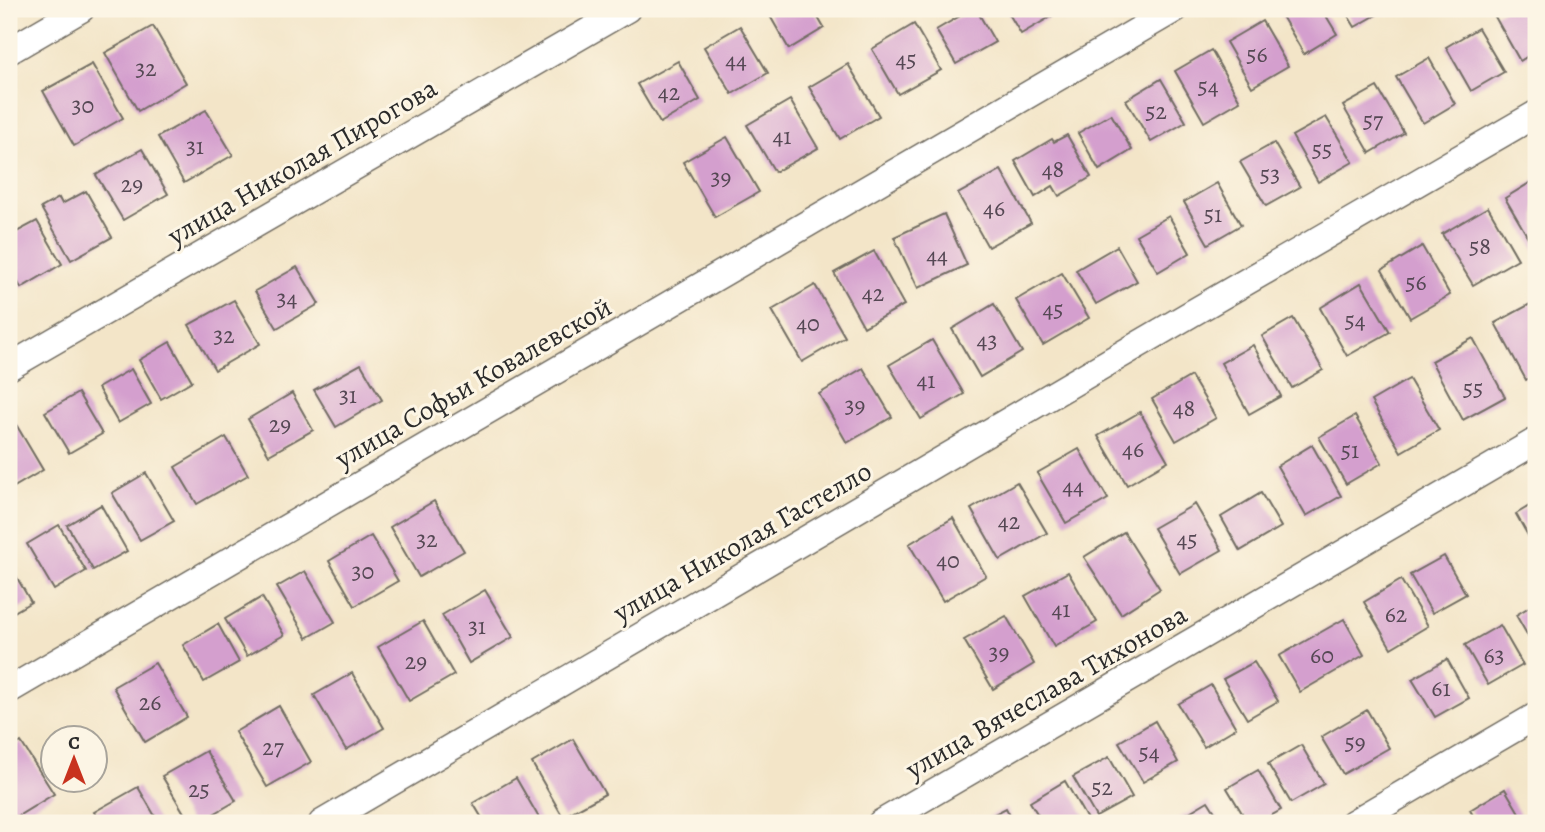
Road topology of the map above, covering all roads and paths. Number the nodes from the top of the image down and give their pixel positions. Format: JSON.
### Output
{"nodes":[{"id":1,"x":81,"y":9,"type":"edge"},
{"id":2,"x":627,"y":9,"type":"edge"},
{"id":3,"x":1175,"y":9,"type":"edge"},
{"id":4,"x":9,"y":51,"type":"edge"},
{"id":5,"x":1536,"y":114,"type":"edge"},
{"id":6,"x":9,"y":367,"type":"edge"},
{"id":7,"x":1536,"y":441,"type":"edge"},
{"id":8,"x":9,"y":690,"type":"edge"},
{"id":9,"x":1536,"y":716,"type":"edge"},
{"id":10,"x":1359,"y":820,"type":"edge"},
{"id":11,"x":322,"y":823,"type":"edge"},
{"id":12,"x":881,"y":823,"type":"edge"}],
"edges":[{"from":1,"to":4,"type":"street"},
{"from":2,"to":6,"type":"street","name":"улица Николая Пирогова"},
{"from":3,"to":8,"type":"street","name":"улица Софьи Ковалевской"},
{"from":5,"to":11,"type":"street","name":"улица Николая Гастелло"},
{"from":7,"to":12,"type":"street","name":"улица Вячеслава Тихонова"},
{"from":9,"to":10,"type":"street"}]}
